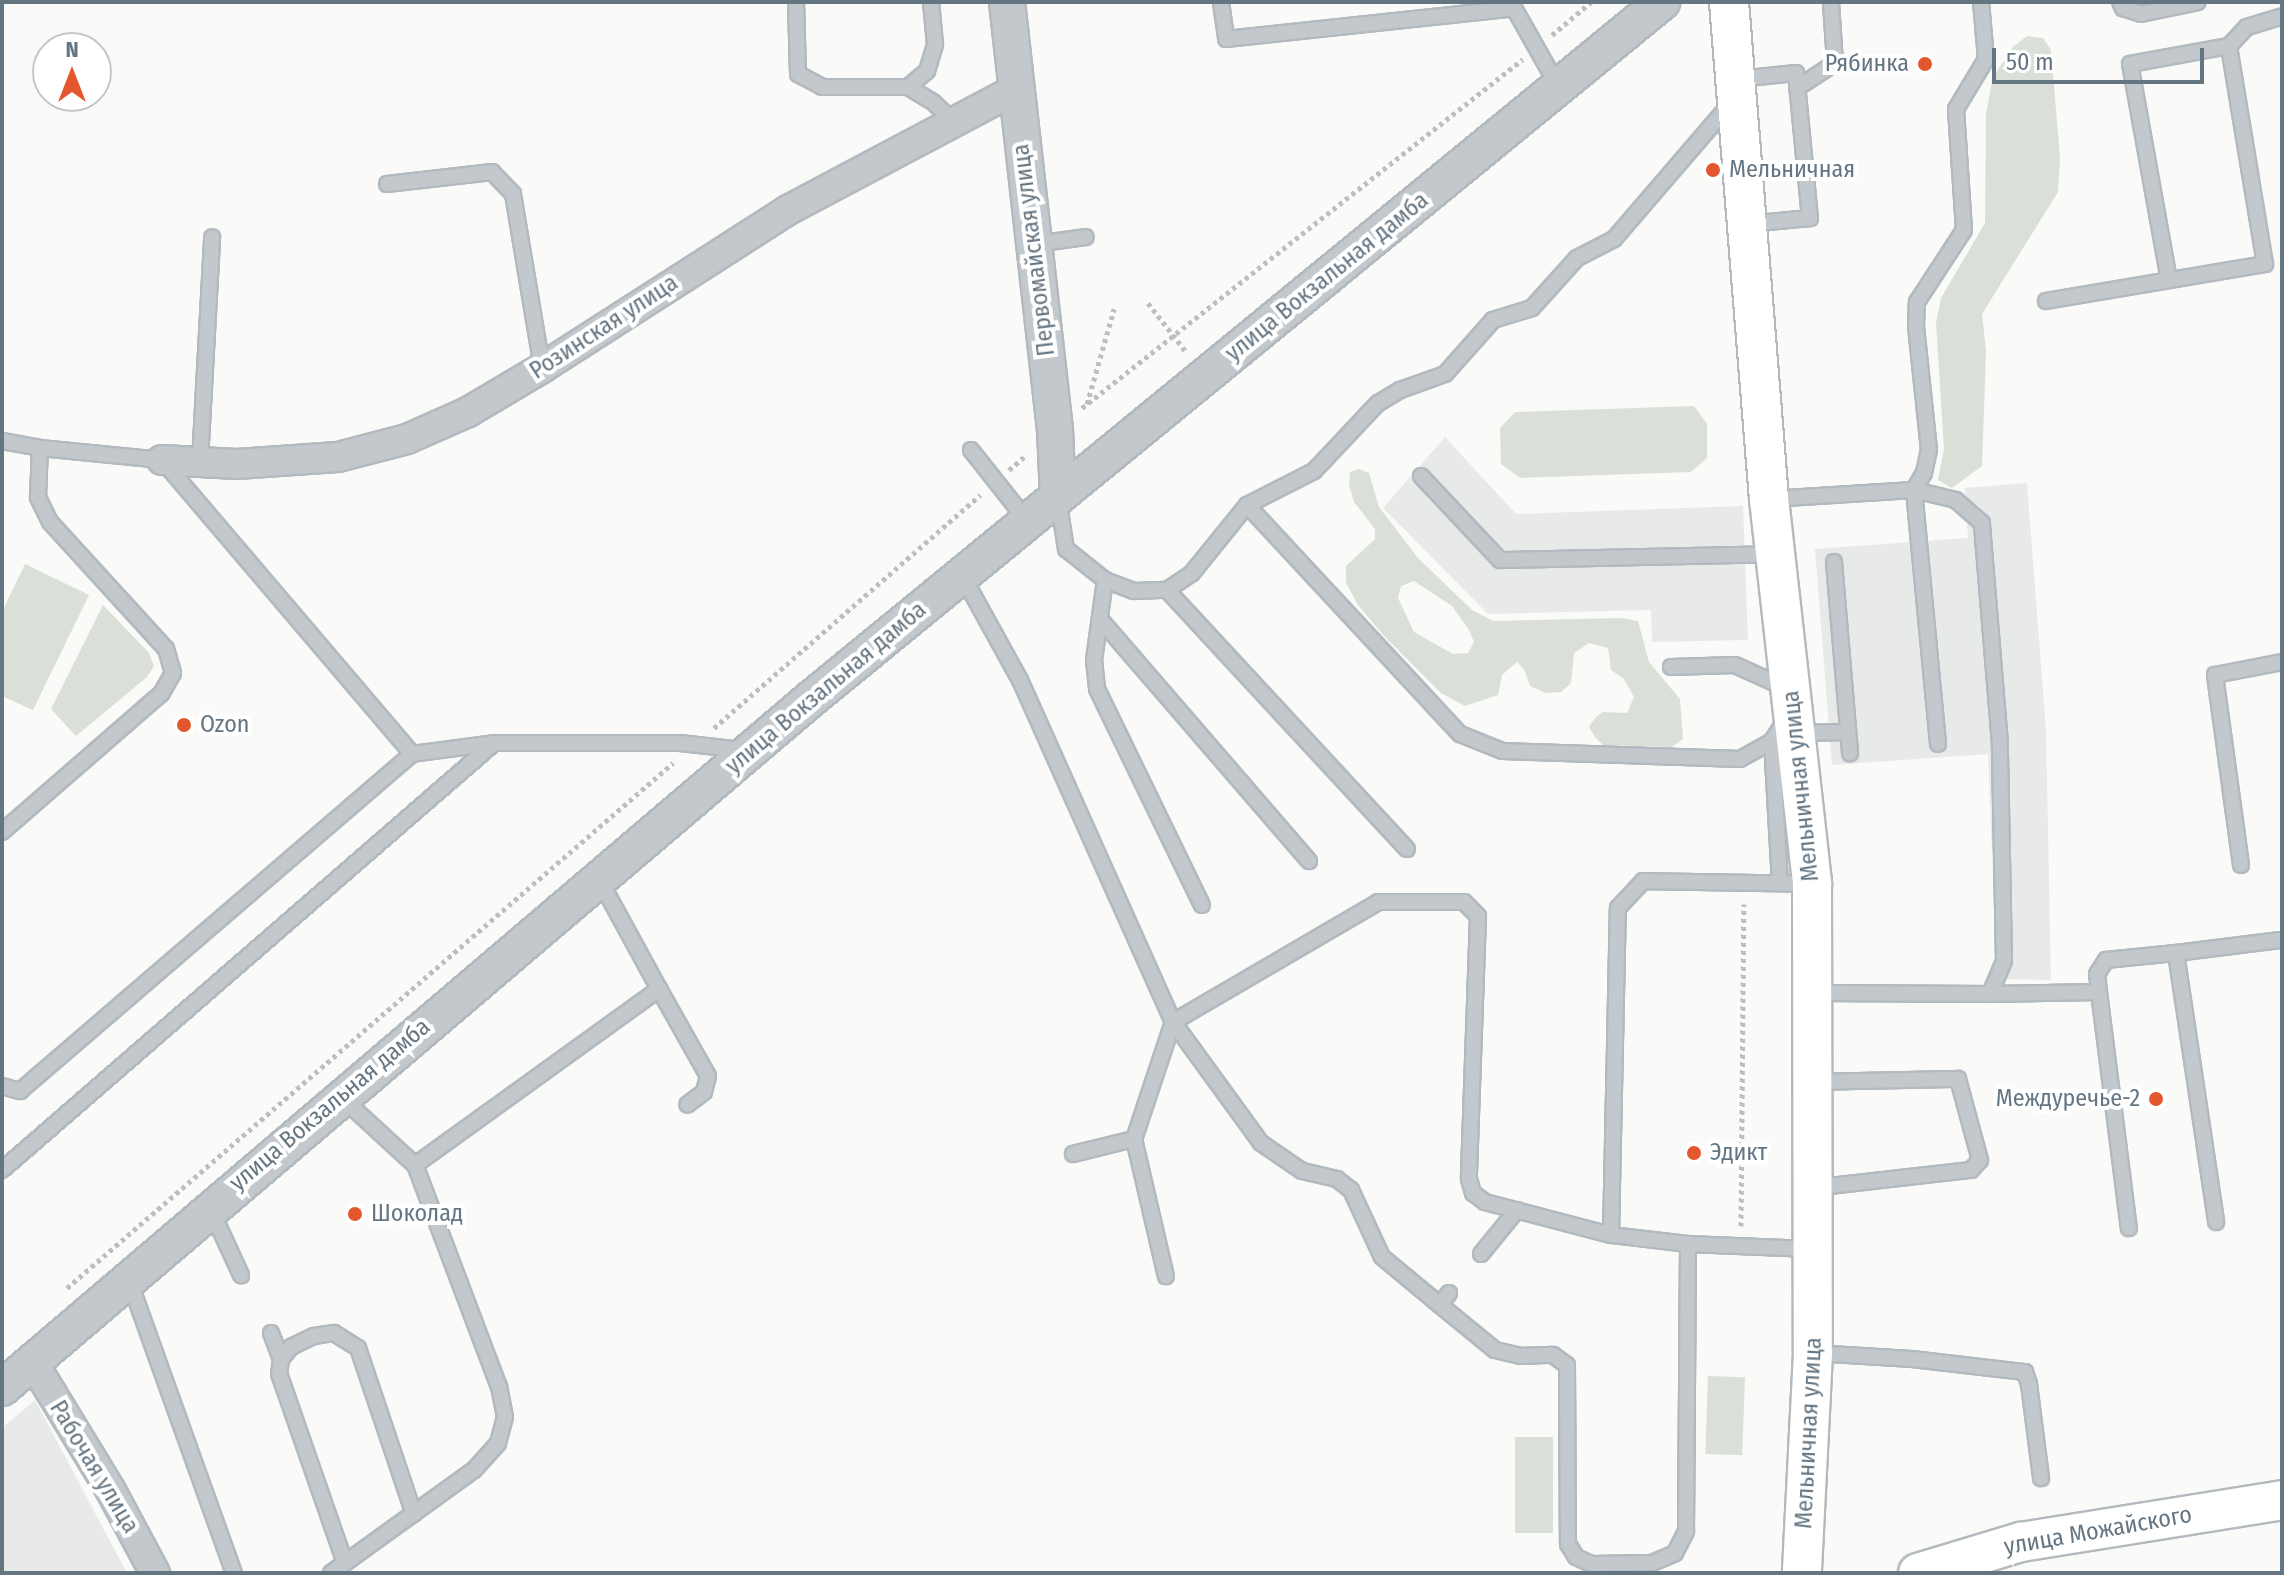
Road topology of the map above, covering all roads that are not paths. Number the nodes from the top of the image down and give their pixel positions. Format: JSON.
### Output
{"nodes":[{"id":1,"x":796,"y":2,"type":"edge"},
{"id":2,"x":931,"y":2,"type":"edge"},
{"id":3,"x":1007,"y":2,"type":"edge"},
{"id":4,"x":1221,"y":2,"type":"edge"},
{"id":5,"x":1662,"y":2,"type":"edge"},
{"id":6,"x":1831,"y":2,"type":"edge"},
{"id":7,"x":1981,"y":2,"type":"edge"},
{"id":8,"x":2120,"y":2,"type":"edge"},
{"id":9,"x":2198,"y":2,"type":"edge"},
{"id":10,"x":1733,"y":7,"type":"edge"},
{"id":11,"x":2282,"y":16,"type":"edge"},
{"id":12,"x":2229,"y":46,"type":"junction"},
{"id":13,"x":908,"y":87,"type":"junction"},
{"id":14,"x":1559,"y":87,"type":"junction"},
{"id":15,"x":1797,"y":88,"type":"junction"},
{"id":16,"x":1734,"y":89,"type":"junction"},
{"id":17,"x":1015,"y":90,"type":"junction"},
{"id":18,"x":953,"y":121,"type":"junction"},
{"id":19,"x":387,"y":184,"type":"dead end"},
{"id":20,"x":1746,"y":224,"type":"junction"},
{"id":21,"x":212,"y":237,"type":"dead end"},
{"id":22,"x":1086,"y":237,"type":"dead end"},
{"id":23,"x":1032,"y":245,"type":"junction"},
{"id":24,"x":2169,"y":280,"type":"junction"},
{"id":25,"x":2046,"y":301,"type":"dead end"},
{"id":26,"x":542,"y":368,"type":"junction"},
{"id":27,"x":2,"y":441,"type":"edge"},
{"id":28,"x":40,"y":448,"type":"junction"},
{"id":29,"x":971,"y":450,"type":"dead end"},
{"id":30,"x":162,"y":460,"type":"junction"},
{"id":31,"x":200,"y":462,"type":"junction"},
{"id":32,"x":1421,"y":476,"type":"dead end"},
{"id":33,"x":1914,"y":490,"type":"junction"},
{"id":34,"x":1058,"y":497,"type":"junction"},
{"id":35,"x":1769,"y":499,"type":"junction"},
{"id":36,"x":1247,"y":505,"type":"junction"},
{"id":37,"x":1028,"y":522,"type":"junction"},
{"id":38,"x":1775,"y":554,"type":"junction"},
{"id":39,"x":1834,"y":562,"type":"dead end"},
{"id":40,"x":962,"y":575,"type":"junction"},
{"id":41,"x":1105,"y":580,"type":"junction"},
{"id":42,"x":1167,"y":590,"type":"junction"},
{"id":43,"x":1100,"y":619,"type":"junction"},
{"id":44,"x":2282,"y":662,"type":"edge"},
{"id":45,"x":1671,"y":667,"type":"dead end"},
{"id":46,"x":1788,"y":719,"type":"junction"},
{"id":47,"x":1848,"y":732,"type":"junction"},
{"id":48,"x":494,"y":743,"type":"junction"},
{"id":49,"x":1938,"y":744,"type":"dead end"},
{"id":50,"x":751,"y":751,"type":"junction"},
{"id":51,"x":1850,"y":753,"type":"dead end"},
{"id":52,"x":412,"y":754,"type":"junction"},
{"id":53,"x":2,"y":832,"type":"edge"},
{"id":54,"x":1407,"y":849,"type":"dead end"},
{"id":55,"x":1309,"y":861,"type":"dead end"},
{"id":56,"x":2241,"y":865,"type":"dead end"},
{"id":57,"x":599,"y":879,"type":"junction"},
{"id":58,"x":1796,"y":884,"type":"junction"},
{"id":59,"x":1202,"y":905,"type":"dead end"},
{"id":60,"x":2280,"y":940,"type":"edge"},
{"id":61,"x":2176,"y":953,"type":"junction"},
{"id":62,"x":659,"y":989,"type":"junction"},
{"id":63,"x":2099,"y":992,"type":"junction"},
{"id":64,"x":1815,"y":993,"type":"junction"},
{"id":65,"x":1990,"y":994,"type":"junction"},
{"id":66,"x":1173,"y":1022,"type":"junction"},
{"id":67,"x":1815,"y":1082,"type":"junction"},
{"id":68,"x":2,"y":1086,"type":"edge"},
{"id":69,"x":341,"y":1096,"type":"junction"},
{"id":70,"x":687,"y":1105,"type":"dead end"},
{"id":71,"x":1134,"y":1139,"type":"junction"},
{"id":72,"x":1073,"y":1154,"type":"dead end"},
{"id":73,"x":415,"y":1165,"type":"junction"},
{"id":74,"x":2,"y":1170,"type":"edge"},
{"id":75,"x":1811,"y":1188,"type":"junction"},
{"id":76,"x":210,"y":1207,"type":"junction"},
{"id":77,"x":1517,"y":1210,"type":"junction"},
{"id":78,"x":2216,"y":1222,"type":"dead end"},
{"id":79,"x":2129,"y":1228,"type":"dead end"},
{"id":80,"x":1611,"y":1235,"type":"junction"},
{"id":81,"x":1688,"y":1244,"type":"junction"},
{"id":82,"x":1815,"y":1249,"type":"junction"},
{"id":83,"x":1481,"y":1254,"type":"dead end"},
{"id":84,"x":241,"y":1275,"type":"dead end"},
{"id":85,"x":1166,"y":1276,"type":"dead end"},
{"id":86,"x":129,"y":1279,"type":"junction"},
{"id":87,"x":271,"y":1333,"type":"dead end"},
{"id":88,"x":1813,"y":1353,"type":"junction"},
{"id":89,"x":281,"y":1359,"type":"junction"},
{"id":90,"x":32,"y":1361,"type":"junction"},
{"id":91,"x":2,"y":1388,"type":"edge"},
{"id":92,"x":2041,"y":1478,"type":"dead end"},
{"id":93,"x":2282,"y":1500,"type":"edge"},
{"id":94,"x":414,"y":1514,"type":"junction"},
{"id":95,"x":345,"y":1563,"type":"junction"},
{"id":96,"x":155,"y":1573,"type":"edge"},
{"id":97,"x":234,"y":1573,"type":"edge"},
{"id":98,"x":331,"y":1573,"type":"edge"},
{"id":99,"x":1802,"y":1573,"type":"edge"},
{"id":100,"x":1918,"y":1573,"type":"edge"}],
"edges":[{"from":1,"to":13,"type":"lane"},
{"from":2,"to":13,"type":"lane"},
{"from":3,"to":17,"type":"street","name":"Первомайская улица"},
{"from":4,"to":14,"type":"lane"},
{"from":5,"to":14,"type":"street","name":"улица Вокзальная дамба"},
{"from":6,"to":15,"type":"lane"},
{"from":7,"to":33,"type":"lane"},
{"from":8,"to":9,"type":"lane"},
{"from":10,"to":16,"type":"main road","name":"Мельничная улица"},
{"from":11,"to":12,"type":"lane"},
{"from":12,"to":24,"type":"lane"},
{"from":12,"to":24,"type":"lane"},
{"from":13,"to":18,"type":"lane"},
{"from":14,"to":34,"type":"street","name":"улица Вокзальная дамба"},
{"from":15,"to":16,"type":"lane"},
{"from":15,"to":20,"type":"lane"},
{"from":16,"to":20,"type":"main road","name":"Мельничная улица"},
{"from":16,"to":36,"type":"lane"},
{"from":17,"to":18,"type":"street","name":"Розинская улица"},
{"from":17,"to":23,"type":"street","name":"Первомайская улица"},
{"from":18,"to":26,"type":"street","name":"Розинская улица"},
{"from":19,"to":26,"type":"lane"},
{"from":20,"to":35,"type":"main road","name":"Мельничная улица"},
{"from":21,"to":31,"type":"lane"},
{"from":22,"to":23,"type":"lane"},
{"from":23,"to":34,"type":"street","name":"Первомайская улица"},
{"from":24,"to":25,"type":"lane"},
{"from":26,"to":31,"type":"street","name":"Розинская улица"},
{"from":27,"to":28,"type":"lane"},
{"from":28,"to":30,"type":"lane"},
{"from":28,"to":53,"type":"lane"},
{"from":29,"to":37,"type":"lane"},
{"from":30,"to":31,"type":"street","name":"Розинская улица"},
{"from":30,"to":52,"type":"lane"},
{"from":32,"to":38,"type":"lane"},
{"from":33,"to":35,"type":"lane"},
{"from":33,"to":49,"type":"lane"},
{"from":33,"to":65,"type":"lane"},
{"from":34,"to":37,"type":"street","name":"улица Вокзальная дамба"},
{"from":34,"to":41,"type":"lane"},
{"from":35,"to":38,"type":"main road","name":"Мельничная улица"},
{"from":36,"to":42,"type":"lane"},
{"from":36,"to":46,"type":"lane"},
{"from":37,"to":40,"type":"street","name":"улица Вокзальная дамба"},
{"from":38,"to":46,"type":"main road","name":"Мельничная улица"},
{"from":39,"to":47,"type":"lane"},
{"from":40,"to":50,"type":"street","name":"улица Вокзальная дамба"},
{"from":40,"to":66,"type":"lane"},
{"from":41,"to":42,"type":"lane"},
{"from":41,"to":43,"type":"lane"},
{"from":42,"to":54,"type":"lane"},
{"from":43,"to":55,"type":"lane"},
{"from":43,"to":59,"type":"lane"},
{"from":44,"to":56,"type":"lane"},
{"from":45,"to":46,"type":"lane"},
{"from":46,"to":47,"type":"lane"},
{"from":46,"to":58,"type":"main road","name":"Мельничная улица"},
{"from":47,"to":51,"type":"lane"},
{"from":48,"to":50,"type":"lane"},
{"from":48,"to":52,"type":"lane"},
{"from":48,"to":74,"type":"lane"},
{"from":50,"to":57,"type":"street","name":"улица Вокзальная дамба"},
{"from":52,"to":68,"type":"lane"},
{"from":57,"to":62,"type":"lane"},
{"from":57,"to":69,"type":"street","name":"улица Вокзальная дамба"},
{"from":58,"to":64,"type":"main road","name":"Мельничная улица"},
{"from":58,"to":80,"type":"lane"},
{"from":60,"to":61,"type":"lane"},
{"from":61,"to":63,"type":"lane"},
{"from":61,"to":78,"type":"lane"},
{"from":62,"to":70,"type":"lane"},
{"from":62,"to":73,"type":"lane"},
{"from":63,"to":65,"type":"lane"},
{"from":63,"to":79,"type":"lane"},
{"from":64,"to":65,"type":"lane"},
{"from":64,"to":67,"type":"main road","name":"Мельничная улица"},
{"from":66,"to":71,"type":"lane"},
{"from":66,"to":77,"type":"lane"},
{"from":66,"to":81,"type":"lane"},
{"from":67,"to":75,"type":"main road","name":"Мельничная улица"},
{"from":67,"to":75,"type":"lane"},
{"from":69,"to":73,"type":"lane"},
{"from":69,"to":76,"type":"street","name":"улица Вокзальная дамба"},
{"from":71,"to":72,"type":"lane"},
{"from":71,"to":85,"type":"lane"},
{"from":73,"to":94,"type":"lane"},
{"from":75,"to":82,"type":"main road","name":"Мельничная улица"},
{"from":76,"to":84,"type":"lane"},
{"from":76,"to":86,"type":"street","name":"улица Вокзальная дамба"},
{"from":77,"to":80,"type":"lane"},
{"from":77,"to":83,"type":"lane"},
{"from":80,"to":81,"type":"lane"},
{"from":81,"to":82,"type":"lane"},
{"from":82,"to":88,"type":"main road","name":"Мельничная улица"},
{"from":86,"to":90,"type":"street","name":"улица Вокзальная дамба"},
{"from":86,"to":97,"type":"lane"},
{"from":87,"to":89,"type":"lane"},
{"from":88,"to":92,"type":"lane"},
{"from":88,"to":99,"type":"main road","name":"Мельничная улица"},
{"from":89,"to":94,"type":"lane"},
{"from":89,"to":95,"type":"lane"},
{"from":90,"to":91,"type":"street","name":"улица Вокзальная дамба"},
{"from":90,"to":96,"type":"street","name":"Рабочая улица"},
{"from":93,"to":100,"type":"main road","name":"улица Можайского"},
{"from":94,"to":95,"type":"lane"},
{"from":95,"to":98,"type":"lane"}]}
